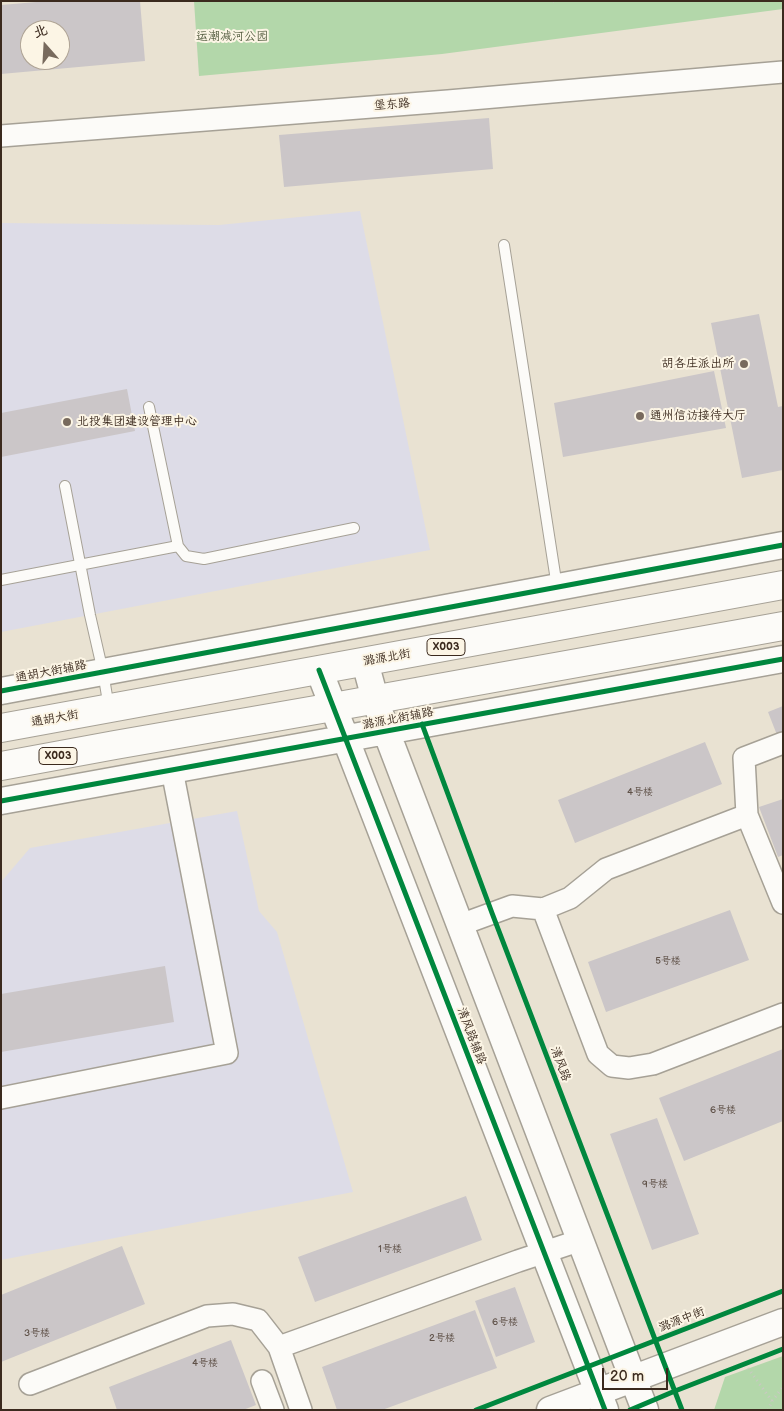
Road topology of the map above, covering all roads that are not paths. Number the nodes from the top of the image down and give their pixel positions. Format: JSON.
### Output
{"nodes":[{"id":1,"x":783,"y":72,"type":"edge"},
{"id":2,"x":1,"y":136,"type":"edge"},
{"id":3,"x":504,"y":245,"type":"dead end"},
{"id":4,"x":149,"y":407,"type":"dead end"},
{"id":5,"x":65,"y":486,"type":"dead end"},
{"id":6,"x":354,"y":528,"type":"dead end"},
{"id":7,"x":783,"y":545,"type":"edge"},
{"id":8,"x":178,"y":546,"type":"junction"},
{"id":9,"x":80,"y":565,"type":"junction"},
{"id":10,"x":1,"y":580,"type":"edge"},
{"id":11,"x":783,"y":585,"type":"edge"},
{"id":12,"x":557,"y":588,"type":"junction"},
{"id":13,"x":783,"y":626,"type":"edge"},
{"id":14,"x":783,"y":659,"type":"edge"},
{"id":15,"x":365,"y":662,"type":"junction"},
{"id":16,"x":319,"y":670,"type":"junction"},
{"id":17,"x":104,"y":672,"type":"junction"},
{"id":18,"x":1,"y":691,"type":"edge"},
{"id":19,"x":375,"y":699,"type":"junction"},
{"id":20,"x":333,"y":707,"type":"junction"},
{"id":21,"x":110,"y":709,"type":"junction"},
{"id":22,"x":1,"y":728,"type":"edge"},
{"id":23,"x":386,"y":731,"type":"junction"},
{"id":24,"x":346,"y":739,"type":"junction"},
{"id":25,"x":783,"y":742,"type":"edge"},
{"id":26,"x":1,"y":766,"type":"edge"},
{"id":27,"x":172,"y":770,"type":"junction"},
{"id":28,"x":9,"y":799,"type":"edge"},
{"id":29,"x":747,"y":815,"type":"junction"},
{"id":30,"x":783,"y":903,"type":"edge"},
{"id":31,"x":543,"y":909,"type":"junction"},
{"id":32,"x":460,"y":925,"type":"junction"},
{"id":33,"x":783,"y":1014,"type":"edge"},
{"id":34,"x":1,"y":1098,"type":"edge"},
{"id":35,"x":580,"y":1240,"type":"junction"},
{"id":36,"x":544,"y":1252,"type":"junction"},
{"id":37,"x":783,"y":1322,"type":"edge"},
{"id":38,"x":279,"y":1347,"type":"junction"},
{"id":39,"x":633,"y":1379,"type":"junction"},
{"id":40,"x":262,"y":1381,"type":"dead end"},
{"id":41,"x":30,"y":1384,"type":"dead end"},
{"id":42,"x":601,"y":1401,"type":"edge"},
{"id":43,"x":274,"y":1410,"type":"edge"},
{"id":44,"x":302,"y":1410,"type":"edge"},
{"id":45,"x":550,"y":1410,"type":"edge"},
{"id":46,"x":645,"y":1410,"type":"edge"}],
"edges":[{"from":1,"to":2,"type":"street","name":"堡东路"},
{"from":3,"to":12,"type":"lane"},
{"from":4,"to":8,"type":"lane"},
{"from":5,"to":9,"type":"lane"},
{"from":6,"to":8,"type":"lane"},
{"from":7,"to":12,"type":"street"},
{"from":8,"to":9,"type":"lane"},
{"from":9,"to":10,"type":"lane"},
{"from":9,"to":17,"type":"lane"},
{"from":11,"to":15,"type":"main road","name":"潞源北街","number":"X003"},
{"from":12,"to":17,"type":"street"},
{"from":13,"to":19,"type":"main road","number":"X003"},
{"from":14,"to":23,"type":"street","name":"潞源北街辅路"},
{"from":15,"to":16,"type":"main road","name":"潞源北街","number":"X003"},
{"from":15,"to":19,"type":"street"},
{"from":16,"to":20,"type":"street","name":"清风路辅路"},
{"from":16,"to":21,"type":"main road","name":"潞源北街","number":"X003"},
{"from":17,"to":18,"type":"street","name":"通胡大街辅路"},
{"from":17,"to":21,"type":"lane"},
{"from":19,"to":20,"type":"main road","number":"X003"},
{"from":19,"to":23,"type":"street"},
{"from":20,"to":24,"type":"street","name":"清风路辅路"},
{"from":20,"to":26,"type":"main road","number":"X003"},
{"from":21,"to":22,"type":"main road","name":"通胡大街","number":"X003"},
{"from":23,"to":24,"type":"street","name":"潞源北街辅路"},
{"from":23,"to":32,"type":"street"},
{"from":24,"to":27,"type":"street","name":"潞源北街辅路"},
{"from":24,"to":36,"type":"street","name":"清风路辅路"},
{"from":25,"to":29,"type":"street"},
{"from":27,"to":28,"type":"street","name":"潞源北街辅路"},
{"from":27,"to":34,"type":"street"},
{"from":29,"to":30,"type":"street"},
{"from":29,"to":31,"type":"street"},
{"from":31,"to":32,"type":"street"},
{"from":31,"to":33,"type":"street"},
{"from":32,"to":35,"type":"street"},
{"from":35,"to":36,"type":"street"},
{"from":35,"to":39,"type":"street"},
{"from":36,"to":38,"type":"street"},
{"from":36,"to":42,"type":"street","name":"清风路辅路"},
{"from":37,"to":39,"type":"street"},
{"from":38,"to":41,"type":"street"},
{"from":38,"to":44,"type":"street"},
{"from":39,"to":42,"type":"street"},
{"from":39,"to":46,"type":"street"},
{"from":40,"to":43,"type":"street"},
{"from":42,"to":45,"type":"street"}]}
